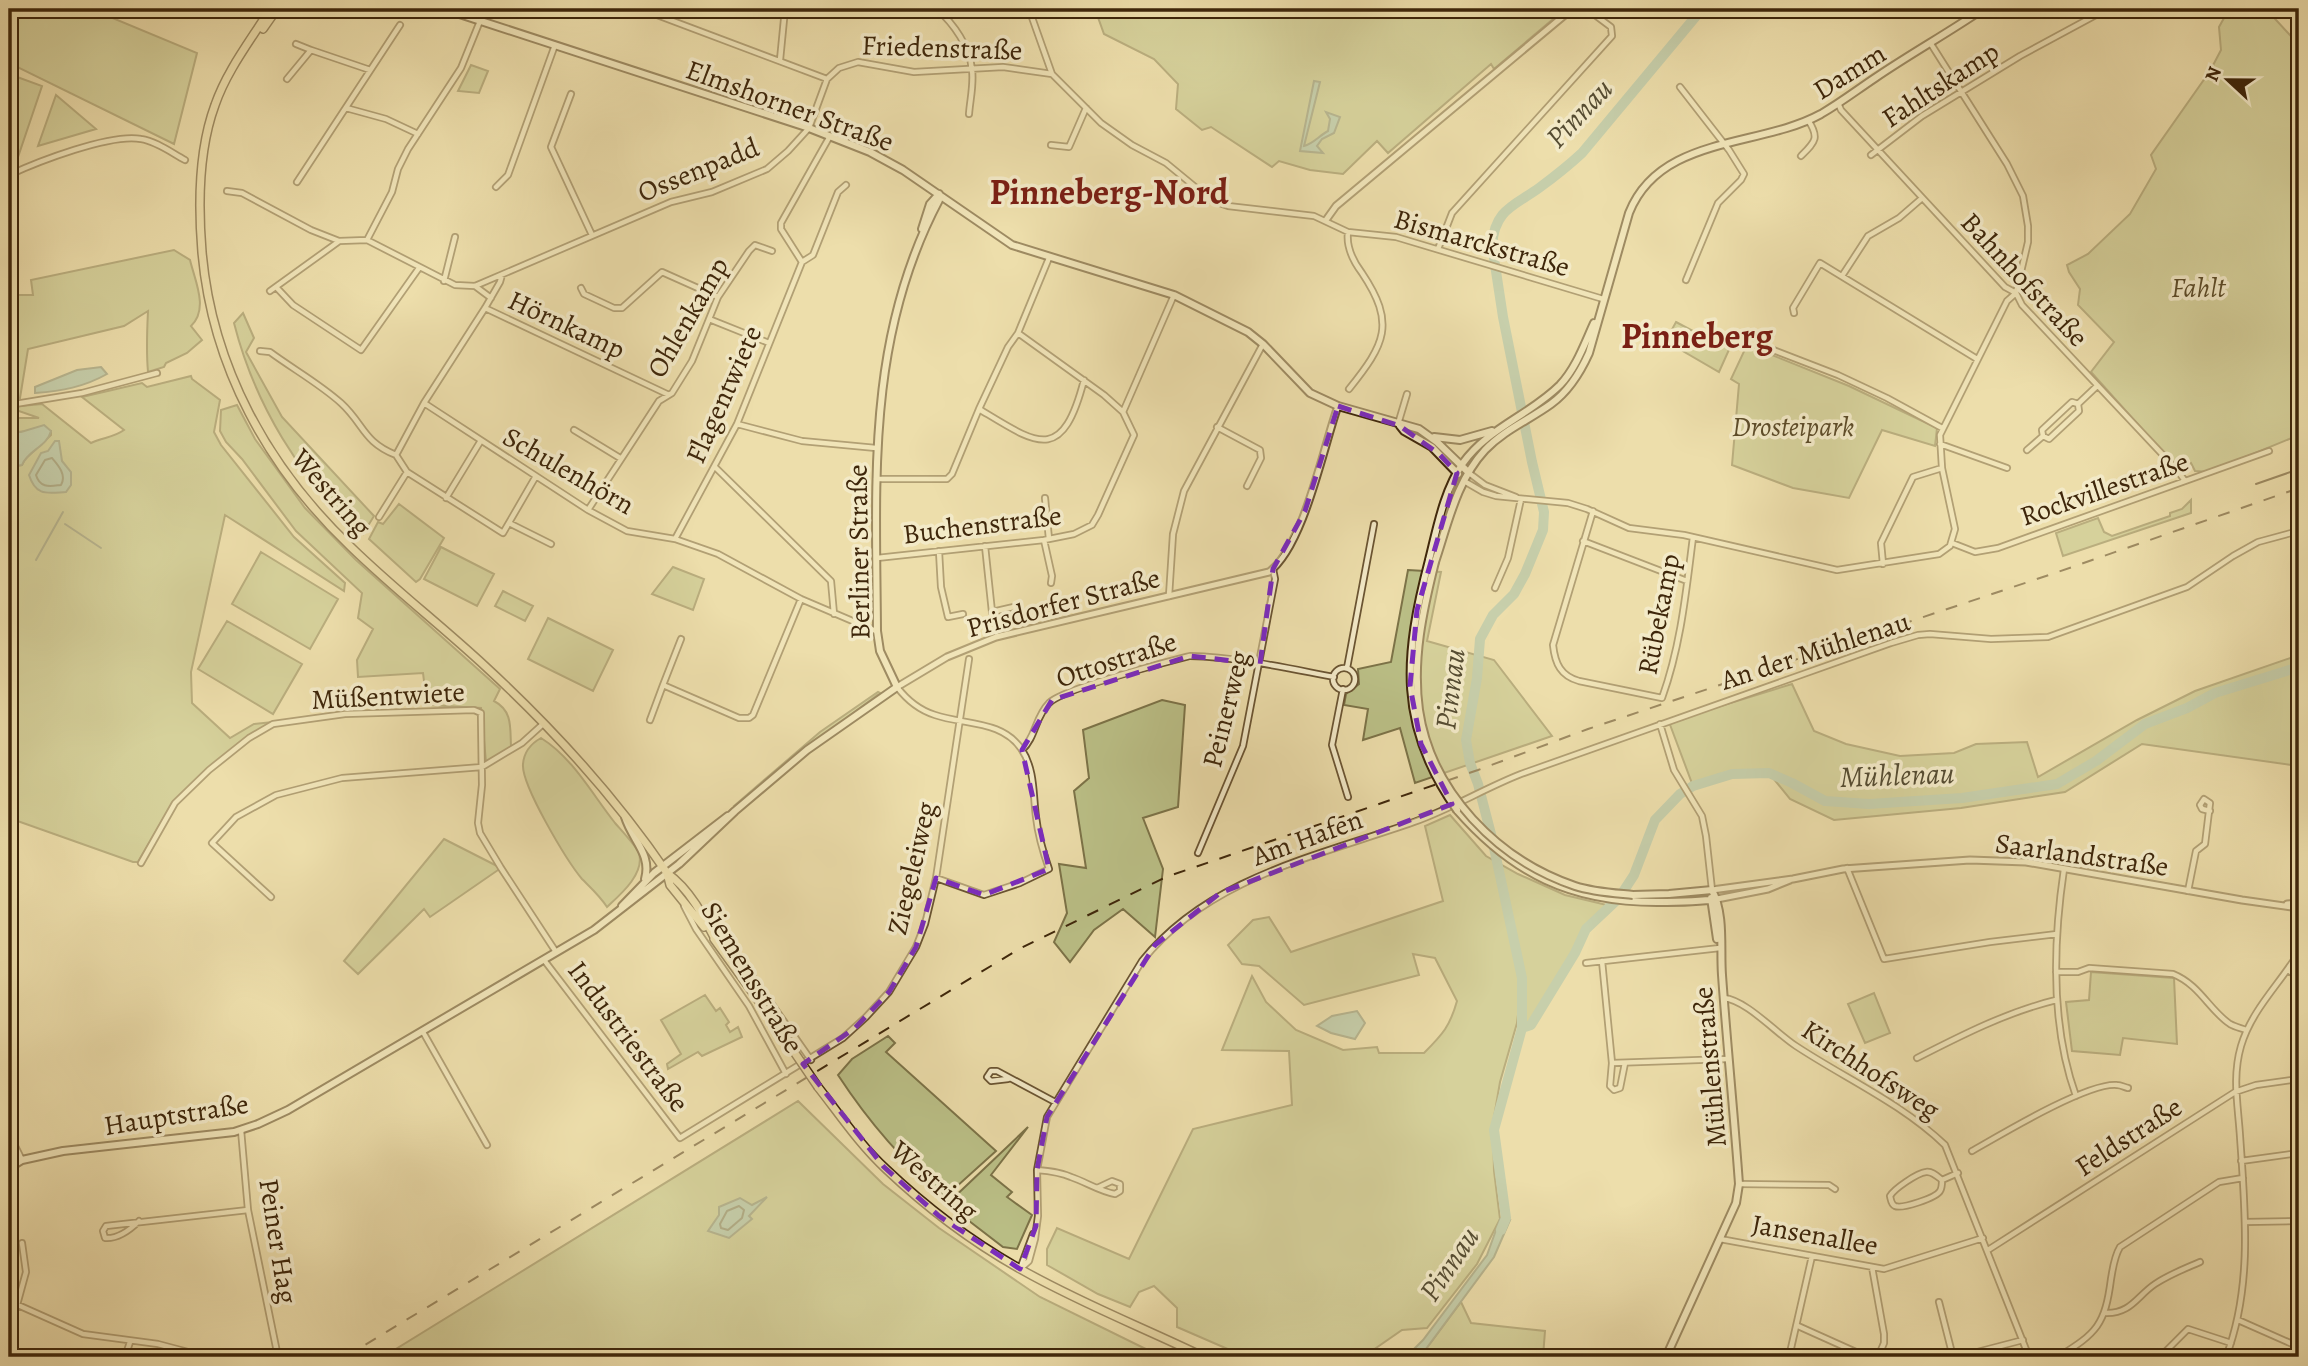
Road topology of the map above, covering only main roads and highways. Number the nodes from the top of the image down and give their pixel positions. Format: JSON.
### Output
{"nodes":[{"id":1,"x":270,"y":9,"type":"edge"},
{"id":2,"x":277,"y":9,"type":"edge"},
{"id":3,"x":444,"y":9,"type":"edge"},
{"id":4,"x":1983,"y":9,"type":"edge"},
{"id":5,"x":252,"y":39,"type":"junction"},
{"id":6,"x":939,"y":194,"type":"junction"},
{"id":7,"x":1600,"y":309,"type":"junction"},
{"id":8,"x":1585,"y":344,"type":"junction"},
{"id":9,"x":1589,"y":353,"type":"junction"},
{"id":10,"x":1558,"y":387,"type":"junction"},
{"id":11,"x":1557,"y":399,"type":"junction"},
{"id":12,"x":1532,"y":412,"type":"junction"},
{"id":13,"x":1514,"y":423,"type":"junction"},
{"id":14,"x":1399,"y":425,"type":"junction"},
{"id":15,"x":1497,"y":429,"type":"junction"},
{"id":16,"x":1430,"y":436,"type":"junction"},
{"id":17,"x":1461,"y":466,"type":"junction"},
{"id":18,"x":1468,"y":472,"type":"junction"},
{"id":19,"x":1457,"y":473,"type":"junction"},
{"id":20,"x":1464,"y":480,"type":"junction"},
{"id":21,"x":1432,"y":561,"type":"junction"},
{"id":22,"x":897,"y":687,"type":"joint"},
{"id":23,"x":625,"y":817,"type":"junction"},
{"id":24,"x":665,"y":870,"type":"junction"},
{"id":25,"x":644,"y":882,"type":"junction"},
{"id":26,"x":1633,"y":898,"type":"junction"},
{"id":27,"x":1714,"y":899,"type":"junction"},
{"id":28,"x":609,"y":919,"type":"junction"},
{"id":29,"x":716,"y":941,"type":"junction"},
{"id":30,"x":452,"y":1015,"type":"joint"},
{"id":31,"x":9,"y":1168,"type":"edge"},
{"id":32,"x":1204,"y":1357,"type":"edge"},
{"id":33,"x":1666,"y":1357,"type":"edge"}],
"edges":[{"from":1,"to":5,"type":"main road","name":"Westring"},
{"from":2,"to":5,"type":"main road","name":"Westring"},
{"from":3,"to":6,"type":"main road","name":"Elmshorner Straße"},
{"from":4,"to":7,"type":"main road","name":"Damm"},
{"from":5,"to":23,"type":"main road","name":"Westring"},
{"from":6,"to":14,"type":"main road","name":"Elmshorner Straße"},
{"from":6,"to":22,"type":"main road","name":"Berliner Straße"},
{"from":7,"to":8,"type":"main road"},
{"from":7,"to":9,"type":"main road"},
{"from":8,"to":9,"type":"main road"},
{"from":8,"to":10,"type":"main road"},
{"from":9,"to":11,"type":"main road"},
{"from":10,"to":11,"type":"main road"},
{"from":10,"to":12,"type":"main road"},
{"from":11,"to":12,"type":"main road"},
{"from":12,"to":13,"type":"main road"},
{"from":13,"to":15,"type":"main road"},
{"from":13,"to":18,"type":"main road"},
{"from":14,"to":16,"type":"main road","name":"Elmshorner Straße"},
{"from":14,"to":19,"type":"main road","name":"Elmshorner Straße"},
{"from":15,"to":16,"type":"main road","name":"Elmshorner Straße"},
{"from":15,"to":17,"type":"main road"},
{"from":16,"to":17,"type":"main road","name":"Elmshorner Straße"},
{"from":17,"to":18,"type":"main road","name":"Elmshorner Straße"},
{"from":17,"to":19,"type":"main road"},
{"from":18,"to":20,"type":"main road"},
{"from":19,"to":20,"type":"main road","name":"Elmshorner Straße"},
{"from":19,"to":21,"type":"main road"},
{"from":20,"to":21,"type":"main road"},
{"from":21,"to":26,"type":"main road","bridge":true},
{"from":22,"to":24,"type":"main road","name":"Prisdorfer Straße"},
{"from":23,"to":24,"type":"main road","name":"Westring"},
{"from":23,"to":25,"type":"main road"},
{"from":24,"to":25,"type":"main road","name":"Prisdorfer Straße"},
{"from":24,"to":28,"type":"main road","name":"Prisdorfer Straße"},
{"from":24,"to":29,"type":"main road","name":"Westring"},
{"from":24,"to":29,"type":"main road","name":"Westring"},
{"from":25,"to":28,"type":"main road","name":"Prisdorfer Straße"},
{"from":26,"to":27,"type":"main road"},
{"from":26,"to":27,"type":"main road","name":"Mühlenstraße"},
{"from":27,"to":33,"type":"main road","name":"Mühlenstraße"},
{"from":28,"to":30,"type":"main road","name":"Prisdorfer Straße"},
{"from":29,"to":32,"type":"main road","name":"Westring","bridge":true},
{"from":30,"to":31,"type":"main road","name":"Hauptstraße"}]}
